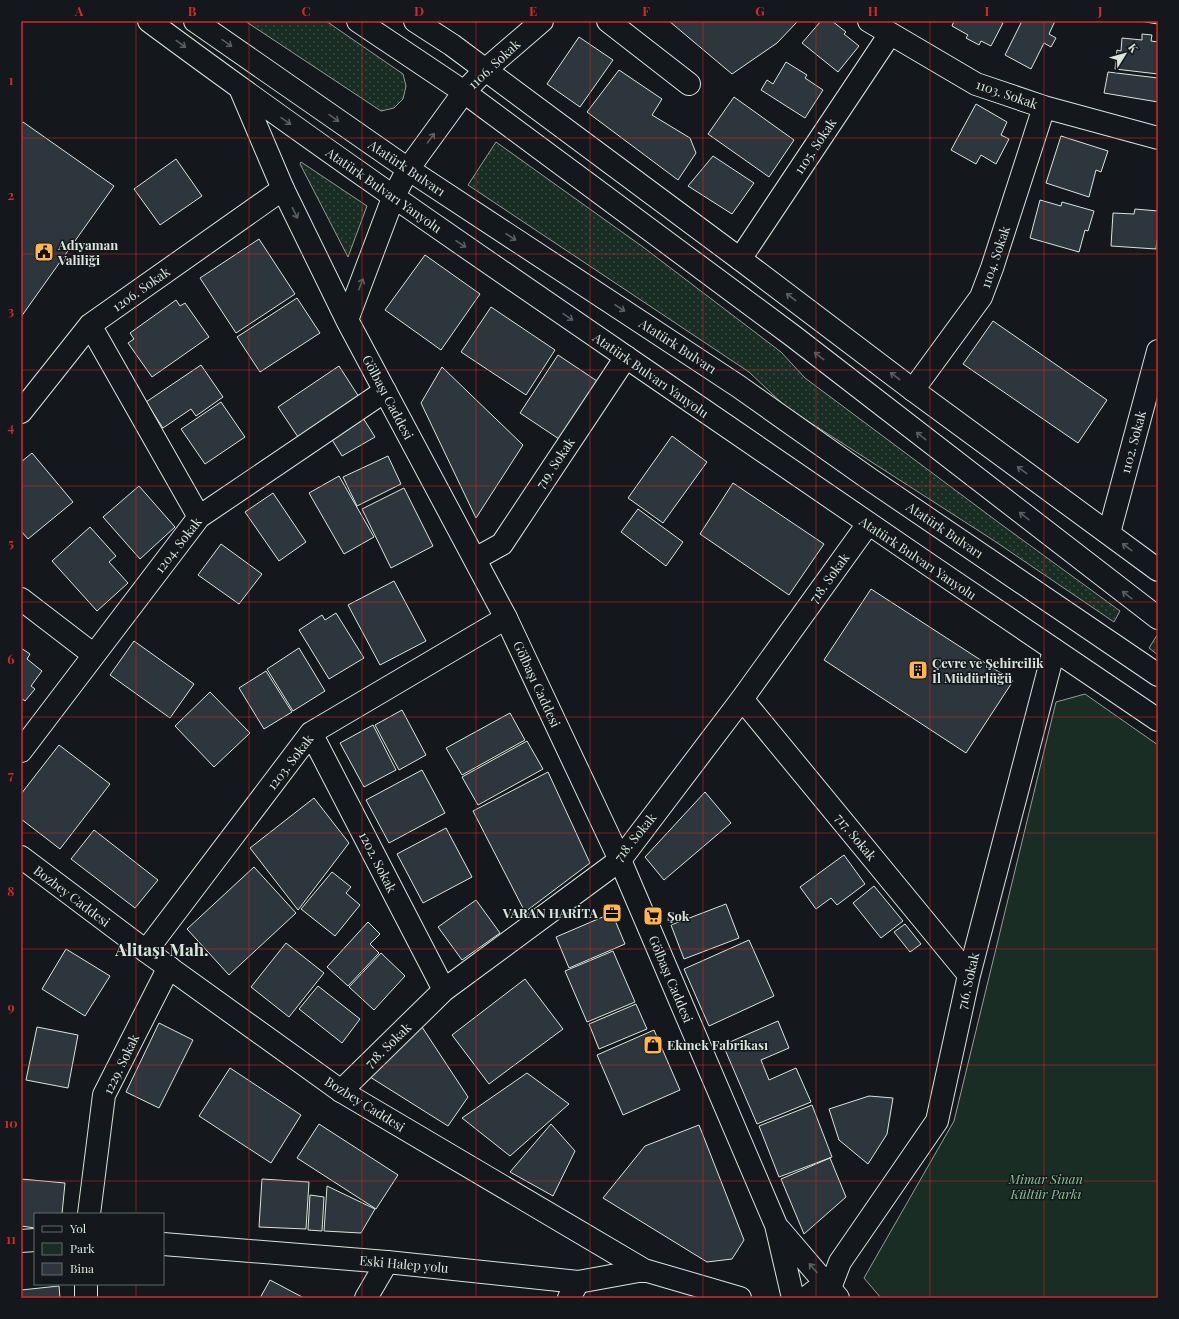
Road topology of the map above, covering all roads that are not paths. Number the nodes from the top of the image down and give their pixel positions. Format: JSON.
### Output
{"nodes":[{"id":1,"x":149,"y":21,"type":"edge"},
{"id":2,"x":195,"y":21,"type":"edge"},
{"id":3,"x":358,"y":21,"type":"edge"},
{"id":4,"x":415,"y":21,"type":"edge"},
{"id":5,"x":542,"y":21,"type":"edge"},
{"id":6,"x":608,"y":21,"type":"edge"},
{"id":7,"x":869,"y":21,"type":"edge"},
{"id":8,"x":890,"y":34,"type":"junction"},
{"id":9,"x":485,"y":70,"type":"junction"},
{"id":10,"x":689,"y":84,"type":"dead end"},
{"id":11,"x":240,"y":88,"type":"junction"},
{"id":12,"x":464,"y":92,"type":"junction"},
{"id":13,"x":1044,"y":107,"type":"junction"},
{"id":14,"x":1158,"y":138,"type":"edge"},
{"id":15,"x":408,"y":170,"type":"junction"},
{"id":16,"x":283,"y":189,"type":"junction"},
{"id":17,"x":393,"y":198,"type":"junction"},
{"id":18,"x":740,"y":259,"type":"junction"},
{"id":19,"x":348,"y":320,"type":"junction"},
{"id":20,"x":90,"y":325,"type":"junction"},
{"id":21,"x":1158,"y":351,"type":"edge"},
{"id":22,"x":626,"y":357,"type":"junction"},
{"id":23,"x":913,"y":390,"type":"junction"},
{"id":24,"x":385,"y":391,"type":"junction"},
{"id":25,"x":21,"y":412,"type":"edge"},
{"id":26,"x":198,"y":517,"type":"junction"},
{"id":27,"x":868,"y":524,"type":"junction"},
{"id":28,"x":1109,"y":533,"type":"junction"},
{"id":29,"x":475,"y":559,"type":"junction"},
{"id":30,"x":1158,"y":570,"type":"edge"},
{"id":31,"x":21,"y":599,"type":"edge"},
{"id":32,"x":506,"y":618,"type":"junction"},
{"id":33,"x":1158,"y":618,"type":"edge"},
{"id":34,"x":1054,"y":650,"type":"junction"},
{"id":35,"x":94,"y":655,"type":"junction"},
{"id":36,"x":1158,"y":675,"type":"edge"},
{"id":37,"x":742,"y":699,"type":"junction"},
{"id":38,"x":1158,"y":720,"type":"edge"},
{"id":39,"x":311,"y":733,"type":"junction"},
{"id":40,"x":21,"y":751,"type":"edge"},
{"id":41,"x":21,"y":857,"type":"edge"},
{"id":42,"x":620,"y":860,"type":"junction"},
{"id":43,"x":146,"y":952,"type":"junction"},
{"id":44,"x":169,"y":968,"type":"junction"},
{"id":45,"x":969,"y":975,"type":"junction"},
{"id":46,"x":444,"y":990,"type":"junction"},
{"id":47,"x":341,"y":1091,"type":"junction"},
{"id":48,"x":88,"y":1213,"type":"edge"},
{"id":49,"x":776,"y":1225,"type":"junction"},
{"id":50,"x":34,"y":1240,"type":"edge"},
{"id":51,"x":21,"y":1241,"type":"edge"},
{"id":52,"x":164,"y":1244,"type":"edge"},
{"id":53,"x":387,"y":1262,"type":"junction"},
{"id":54,"x":644,"y":1270,"type":"junction"},
{"id":55,"x":86,"y":1285,"type":"edge"},
{"id":56,"x":574,"y":1290,"type":"edge"},
{"id":57,"x":834,"y":1293,"type":"edge"},
{"id":58,"x":86,"y":1298,"type":"edge"},
{"id":59,"x":366,"y":1298,"type":"edge"},
{"id":60,"x":740,"y":1298,"type":"edge"},
{"id":61,"x":793,"y":1298,"type":"edge"},
{"id":62,"x":806,"y":1298,"type":"edge"}],
"edges":[{"from":1,"to":11,"type":"main road","name":"Atatürk Bulvarı Yanyolu","one_way":true},
{"from":2,"to":15,"type":"main road","name":"Atatürk Bulvarı","one_way":true},
{"from":3,"to":12,"type":"main road"},
{"from":4,"to":9,"type":"main road"},
{"from":5,"to":9,"type":"main road","name":"1106. Sokak"},
{"from":6,"to":10,"type":"main road"},
{"from":7,"to":8,"type":"main road","name":"1103. Sokak"},
{"from":8,"to":13,"type":"main road","name":"1103. Sokak"},
{"from":8,"to":18,"type":"main road","name":"1105. Sokak"},
{"from":9,"to":12,"type":"main road","name":"1106. Sokak"},
{"from":9,"to":18,"type":"main road"},
{"from":11,"to":16,"type":"main road","name":"Gölbaşı Caddesi"},
{"from":11,"to":17,"type":"main road","name":"Atatürk Bulvarı Yanyolu","one_way":true},
{"from":15,"to":12,"type":"main road","name":"1106. Sokak","one_way":true},
{"from":33,"to":12,"type":"main road","one_way":true},
{"from":13,"to":14,"type":"main road","name":"1103. Sokak"},
{"from":13,"to":23,"type":"main road","name":"1104. Sokak"},
{"from":15,"to":17,"type":"main road","name":"1106. Sokak"},
{"from":15,"to":36,"type":"main road","name":"Atatürk Bulvarı","one_way":true},
{"from":16,"to":19,"type":"main road","name":"Gölbaşı Caddesi","one_way":true},
{"from":16,"to":20,"type":"main road","name":"1206. Sokak"},
{"from":19,"to":17,"type":"main road","name":"1106. Sokak","one_way":true},
{"from":17,"to":22,"type":"main road","name":"Atatürk Bulvarı Yanyolu","one_way":true},
{"from":23,"to":18,"type":"main road","one_way":true},
{"from":19,"to":24,"type":"main road","name":"Gölbaşı Caddesi"},
{"from":20,"to":25,"type":"main road","name":"1206. Sokak"},
{"from":20,"to":26,"type":"main road"},
{"from":21,"to":28,"type":"main road","name":"1102. Sokak"},
{"from":22,"to":27,"type":"main road","name":"Atatürk Bulvarı Yanyolu"},
{"from":22,"to":29,"type":"main road","name":"719. Sokak"},
{"from":28,"to":23,"type":"main road","one_way":true},
{"from":24,"to":26,"type":"main road","name":"1204. Sokak"},
{"from":24,"to":29,"type":"main road","name":"Gölbaşı Caddesi"},
{"from":26,"to":35,"type":"main road","name":"1204. Sokak"},
{"from":27,"to":34,"type":"main road","name":"Atatürk Bulvarı Yanyolu"},
{"from":27,"to":37,"type":"main road","name":"718. Sokak"},
{"from":30,"to":28,"type":"main road","one_way":true},
{"from":29,"to":32,"type":"main road","name":"Gölbaşı Caddesi"},
{"from":31,"to":35,"type":"main road"},
{"from":32,"to":39,"type":"main road","name":"1203. Sokak"},
{"from":32,"to":42,"type":"main road","name":"Gölbaşı Caddesi"},
{"from":34,"to":38,"type":"main road","name":"Atatürk Bulvarı Yanyolu"},
{"from":34,"to":45,"type":"main road","name":"716. Sokak"},
{"from":35,"to":40,"type":"main road","name":"1204. Sokak"},
{"from":37,"to":42,"type":"main road","name":"718. Sokak"},
{"from":37,"to":45,"type":"main road","name":"717. Sokak"},
{"from":39,"to":43,"type":"main road","name":"1203. Sokak"},
{"from":39,"to":46,"type":"main road","name":"1202. Sokak"},
{"from":41,"to":43,"type":"main road","name":"Bozbey Caddesi"},
{"from":42,"to":46,"type":"main road","name":"718. Sokak"},
{"from":42,"to":49,"type":"main road","name":"Gölbaşı Caddesi"},
{"from":43,"to":44,"type":"main road","name":"Bozbey Caddesi"},
{"from":44,"to":47,"type":"main road","name":"Bozbey Caddesi"},
{"from":44,"to":48,"type":"main road","name":"1229. Sokak"},
{"from":45,"to":57,"type":"main road","name":"716. Sokak"},
{"from":46,"to":47,"type":"main road","name":"718. Sokak"},
{"from":47,"to":54,"type":"main road","name":"Bozbey Caddesi"},
{"from":57,"to":49,"type":"main road","one_way":true},
{"from":49,"to":61,"type":"main road","name":"Gölbaşı Caddesi"},
{"from":50,"to":51,"type":"main road"},
{"from":52,"to":53,"type":"main road","name":"Eski Halep yolu"},
{"from":53,"to":56,"type":"main road","name":"Eski Halep yolu"},
{"from":53,"to":59,"type":"main road"},
{"from":54,"to":56,"type":"main road","name":"Eski Halep yolu"},
{"from":54,"to":60,"type":"main road","name":"Bozbey Caddesi"},
{"from":55,"to":58,"type":"main road"},
{"from":57,"to":62,"type":"main road"}]}
